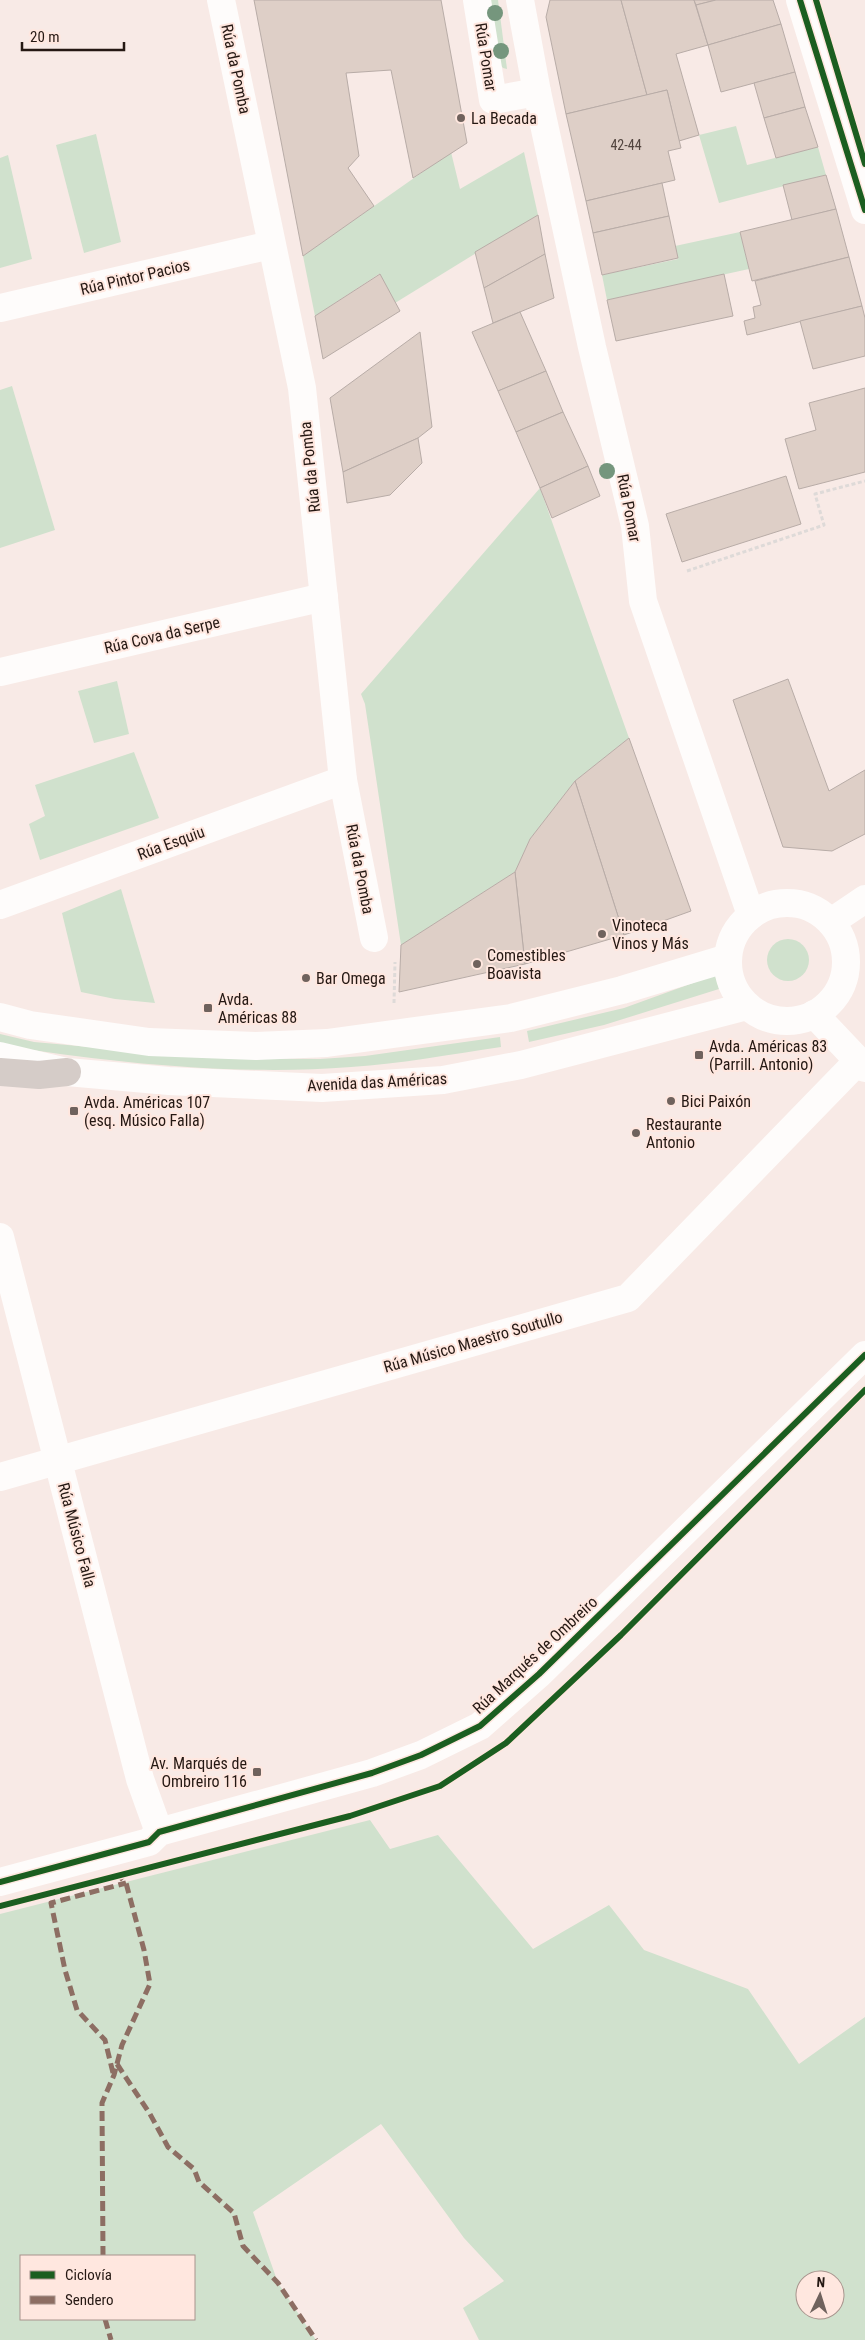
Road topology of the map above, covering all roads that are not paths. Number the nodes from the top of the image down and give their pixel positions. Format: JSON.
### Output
{"nodes":[{"id":1,"x":221,"y":0,"type":"edge"},
{"id":2,"x":477,"y":0,"type":"edge"},
{"id":3,"x":520,"y":0,"type":"edge"},
{"id":4,"x":800,"y":0,"type":"edge"},
{"id":5,"x":537,"y":92,"type":"junction"},
{"id":6,"x":865,"y":210,"type":"edge"},
{"id":7,"x":271,"y":245,"type":"junction"},
{"id":8,"x":0,"y":308,"type":"edge"},
{"id":9,"x":324,"y":597,"type":"junction"},
{"id":10,"x":0,"y":672,"type":"edge"},
{"id":11,"x":343,"y":780,"type":"junction"},
{"id":12,"x":865,"y":899,"type":"edge"},
{"id":13,"x":0,"y":905,"type":"edge"},
{"id":14,"x":751,"y":915,"type":"junction"},
{"id":15,"x":831,"y":922,"type":"junction"},
{"id":16,"x":374,"y":938,"type":"dead end"},
{"id":17,"x":856,"y":957,"type":"edge"},
{"id":18,"x":728,"y":958,"type":"junction"},
{"id":19,"x":747,"y":1006,"type":"junction"},
{"id":20,"x":814,"y":1014,"type":"junction"},
{"id":21,"x":0,"y":1017,"type":"edge"},
{"id":22,"x":0,"y":1056,"type":"edge"},
{"id":23,"x":861,"y":1065,"type":"edge"},
{"id":24,"x":0,"y":1072,"type":"edge"},
{"id":25,"x":67,"y":1072,"type":"junction"},
{"id":26,"x":0,"y":1238,"type":"edge"},
{"id":27,"x":865,"y":1355,"type":"edge"},
{"id":28,"x":58,"y":1461,"type":"junction"},
{"id":29,"x":0,"y":1477,"type":"edge"},
{"id":30,"x":159,"y":1832,"type":"junction"},
{"id":31,"x":0,"y":1882,"type":"edge"}],
"edges":[{"from":1,"to":7,"type":"street","name":"Rúa da Pomba"},
{"from":2,"to":5,"type":"street","name":"Rúa Pomar"},
{"from":3,"to":5,"type":"street","name":"Rúa Pomar"},
{"from":4,"to":6,"type":"street"},
{"from":5,"to":14,"type":"street","name":"Rúa Pomar"},
{"from":7,"to":8,"type":"street","name":"Rúa Pintor Pacios"},
{"from":7,"to":9,"type":"street","name":"Rúa da Pomba"},
{"from":9,"to":10,"type":"street","name":"Rúa Cova da Serpe"},
{"from":9,"to":11,"type":"street","name":"Rúa da Pomba"},
{"from":11,"to":13,"type":"street","name":"Rúa Esquiu"},
{"from":11,"to":16,"type":"street","name":"Rúa da Pomba"},
{"from":12,"to":15,"type":"street"},
{"from":14,"to":15,"type":"street"},
{"from":14,"to":18,"type":"street"},
{"from":15,"to":17,"type":"street"},
{"from":17,"to":20,"type":"street"},
{"from":18,"to":19,"type":"street"},
{"from":18,"to":21,"type":"street"},
{"from":19,"to":20,"type":"street"},
{"from":19,"to":25,"type":"street","name":"Avenida das Américas"},
{"from":20,"to":23,"type":"street"},
{"from":22,"to":25,"type":"street","name":"Avenida das Américas"},
{"from":23,"to":28,"type":"street","name":"Rúa Músico Maestro Soutullo"},
{"from":24,"to":25,"type":"highway"},
{"from":26,"to":28,"type":"street","name":"Rúa Músico Falla"},
{"from":27,"to":30,"type":"street","name":"Rúa Marqués de Ombreiro"},
{"from":28,"to":29,"type":"street","name":"Rúa Músico Maestro Soutullo"},
{"from":28,"to":30,"type":"street","name":"Rúa Músico Falla"},
{"from":30,"to":31,"type":"street","name":"Rúa Marqués de Ombreiro"}]}
